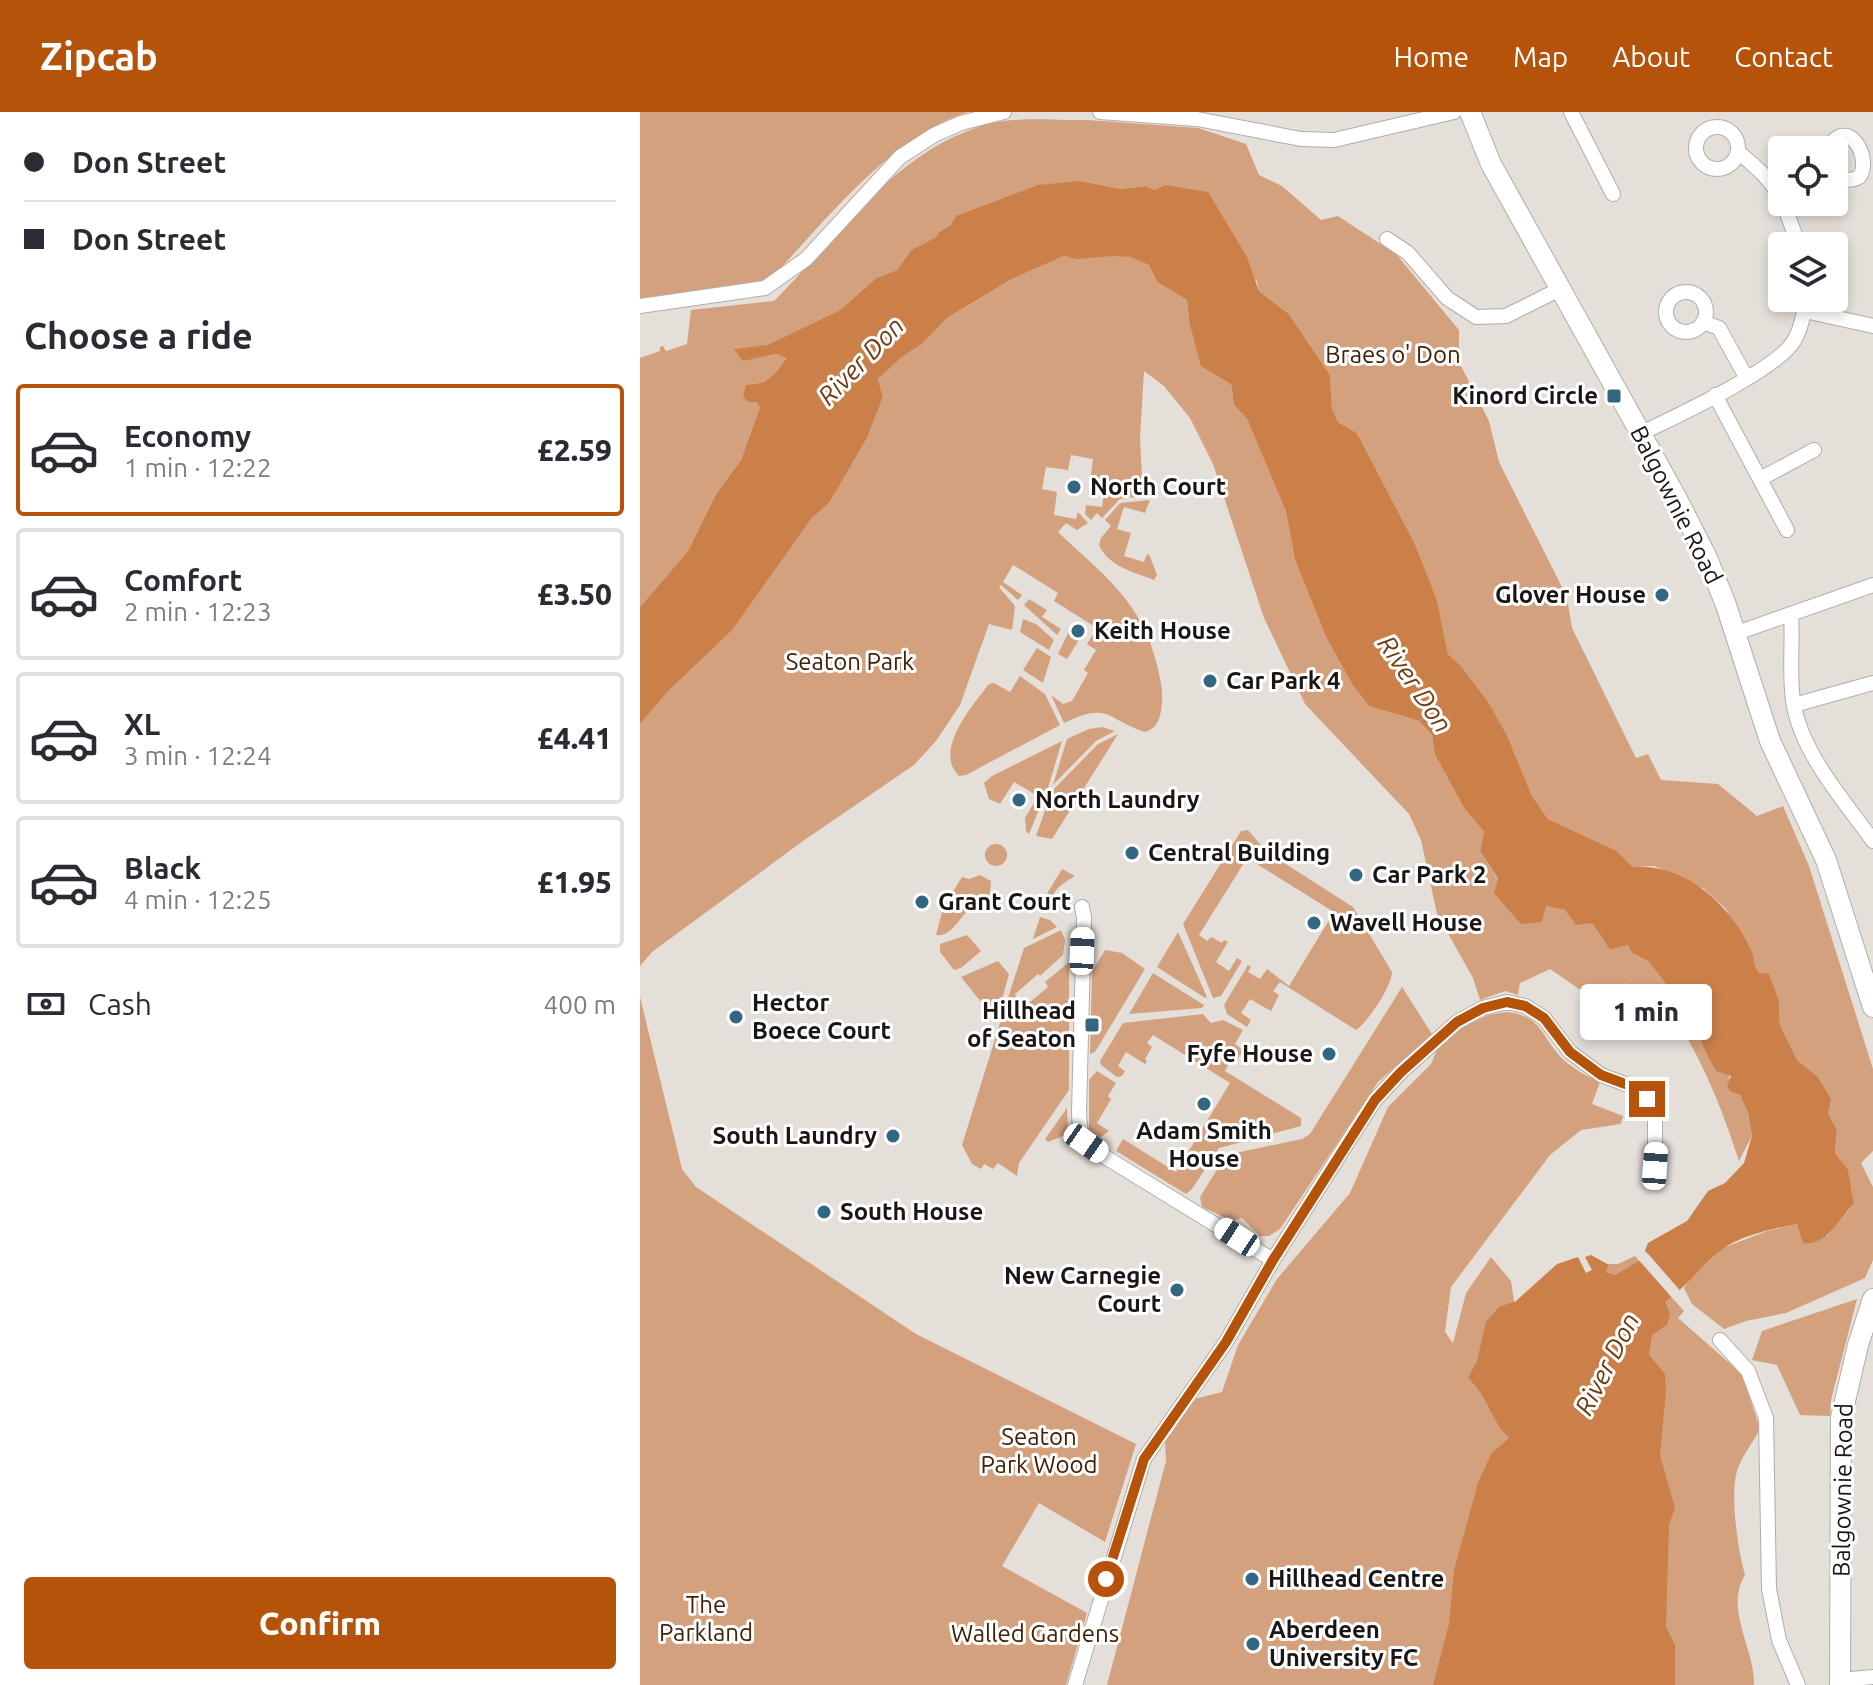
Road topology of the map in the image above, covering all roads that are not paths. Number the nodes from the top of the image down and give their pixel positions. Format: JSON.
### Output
{"nodes":[{"id":1,"x":1004,"y":112,"type":"edge"},
{"id":2,"x":1100,"y":112,"type":"edge"},
{"id":3,"x":1454,"y":112,"type":"edge"},
{"id":4,"x":1470,"y":112,"type":"edge"},
{"id":5,"x":1571,"y":112,"type":"edge"},
{"id":6,"x":1845,"y":136,"type":"edge"},
{"id":7,"x":1738,"y":152,"type":"dead end"},
{"id":8,"x":1848,"y":179,"type":"edge"},
{"id":9,"x":1768,"y":181,"type":"edge"},
{"id":10,"x":1613,"y":194,"type":"dead end"},
{"id":11,"x":1387,"y":239,"type":"dead end"},
{"id":12,"x":1560,"y":289,"type":"junction"},
{"id":13,"x":640,"y":306,"type":"edge"},
{"id":14,"x":1802,"y":312,"type":"edge"},
{"id":15,"x":1830,"y":312,"type":"edge"},
{"id":16,"x":1703,"y":322,"type":"dead end"},
{"id":17,"x":1873,"y":326,"type":"edge"},
{"id":18,"x":1746,"y":377,"type":"junction"},
{"id":19,"x":1715,"y":395,"type":"junction"},
{"id":20,"x":1640,"y":434,"type":"junction"},
{"id":21,"x":1814,"y":450,"type":"dead end"},
{"id":22,"x":1760,"y":479,"type":"junction"},
{"id":23,"x":1787,"y":530,"type":"dead end"},
{"id":24,"x":1873,"y":585,"type":"edge"},
{"id":25,"x":1791,"y":614,"type":"junction"},
{"id":26,"x":1734,"y":634,"type":"junction"},
{"id":27,"x":1873,"y":683,"type":"edge"},
{"id":28,"x":1794,"y":705,"type":"junction"},
{"id":29,"x":1873,"y":841,"type":"edge"},
{"id":30,"x":1082,"y":907,"type":"dead end"},
{"id":31,"x":1873,"y":1007,"type":"edge"},
{"id":32,"x":1655,"y":1166,"type":"dead end"},
{"id":33,"x":1273,"y":1260,"type":"junction"},
{"id":34,"x":1873,"y":1299,"type":"edge"},
{"id":35,"x":1720,"y":1340,"type":"dead end"},
{"id":36,"x":1873,"y":1677,"type":"edge"},
{"id":37,"x":1840,"y":1683,"type":"edge"},
{"id":38,"x":1075,"y":1685,"type":"edge"},
{"id":39,"x":1798,"y":1685,"type":"edge"}],
"edges":[{"from":1,"to":13,"type":"street"},
{"from":2,"to":3,"type":"street"},
{"from":4,"to":12,"type":"street","name":"Balgownie Road"},
{"from":5,"to":10,"type":"street"},
{"from":6,"to":8,"type":"street"},
{"from":7,"to":9,"type":"street"},
{"from":11,"to":12,"type":"street"},
{"from":12,"to":20,"type":"street","name":"Balgownie Road"},
{"from":14,"to":18,"type":"street"},
{"from":15,"to":17,"type":"street"},
{"from":16,"to":18,"type":"street"},
{"from":18,"to":19,"type":"street"},
{"from":19,"to":20,"type":"street"},
{"from":19,"to":22,"type":"street"},
{"from":20,"to":26,"type":"street","name":"Balgownie Road"},
{"from":21,"to":22,"type":"street"},
{"from":22,"to":23,"type":"street"},
{"from":24,"to":25,"type":"street"},
{"from":25,"to":26,"type":"street"},
{"from":25,"to":28,"type":"street"},
{"from":26,"to":31,"type":"street","name":"Balgownie Road"},
{"from":27,"to":28,"type":"street"},
{"from":28,"to":29,"type":"street"},
{"from":30,"to":33,"type":"street"},
{"from":32,"to":33,"type":"street"},
{"from":33,"to":38,"type":"street"},
{"from":34,"to":37,"type":"street","name":"Balgownie Road"},
{"from":35,"to":39,"type":"street"},
{"from":36,"to":37,"type":"street"}]}
